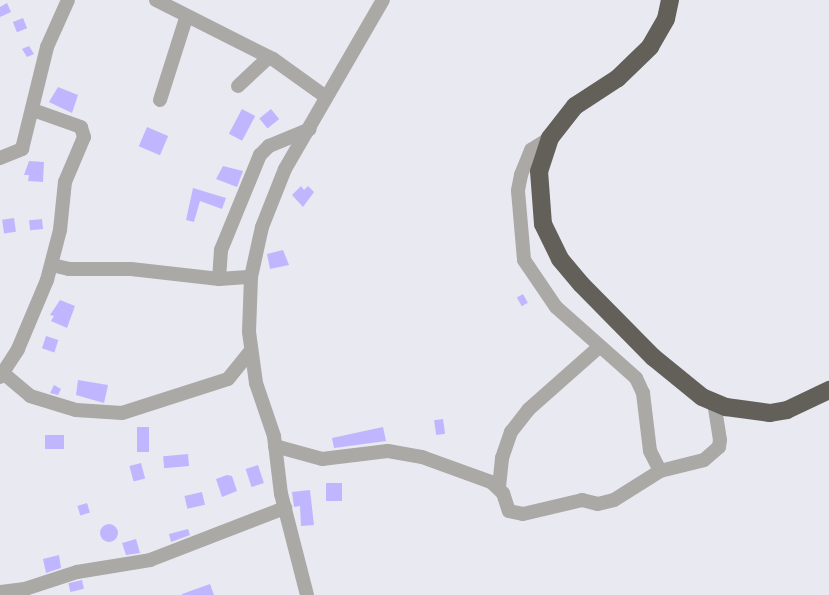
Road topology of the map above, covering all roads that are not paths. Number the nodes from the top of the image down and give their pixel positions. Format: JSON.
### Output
{"nodes":[{"id":1,"x":68,"y":0,"type":"edge"},
{"id":2,"x":156,"y":0,"type":"edge"},
{"id":3,"x":383,"y":0,"type":"edge"},
{"id":4,"x":670,"y":0,"type":"edge"},
{"id":5,"x":186,"y":18,"type":"junction"},
{"id":6,"x":269,"y":57,"type":"junction"},
{"id":7,"x":238,"y":86,"type":"dead end"},
{"id":8,"x":326,"y":97,"type":"junction"},
{"id":9,"x":160,"y":100,"type":"dead end"},
{"id":10,"x":33,"y":110,"type":"junction"},
{"id":11,"x":310,"y":129,"type":"junction"},
{"id":12,"x":550,"y":138,"type":"junction"},
{"id":13,"x":0,"y":158,"type":"edge"},
{"id":14,"x":52,"y":265,"type":"junction"},
{"id":15,"x":251,"y":277,"type":"junction"},
{"id":16,"x":219,"y":279,"type":"junction"},
{"id":17,"x":598,"y":348,"type":"junction"},
{"id":18,"x":251,"y":351,"type":"junction"},
{"id":19,"x":3,"y":370,"type":"edge"},
{"id":20,"x":829,"y":390,"type":"edge"},
{"id":21,"x":714,"y":403,"type":"junction"},
{"id":22,"x":275,"y":446,"type":"junction"},
{"id":23,"x":660,"y":471,"type":"junction"},
{"id":24,"x":499,"y":487,"type":"junction"},
{"id":25,"x":285,"y":508,"type":"junction"},
{"id":26,"x":0,"y":592,"type":"edge"},
{"id":27,"x":307,"y":595,"type":"edge"}],
"edges":[{"from":1,"to":10,"type":"street"},
{"from":2,"to":5,"type":"street"},
{"from":3,"to":8,"type":"street"},
{"from":4,"to":12,"type":"highway"},
{"from":5,"to":6,"type":"street"},
{"from":5,"to":9,"type":"street"},
{"from":6,"to":7,"type":"street"},
{"from":6,"to":8,"type":"street"},
{"from":8,"to":11,"type":"street"},
{"from":10,"to":13,"type":"street"},
{"from":10,"to":14,"type":"street"},
{"from":11,"to":15,"type":"street"},
{"from":11,"to":16,"type":"street"},
{"from":12,"to":17,"type":"street"},
{"from":12,"to":21,"type":"highway"},
{"from":14,"to":16,"type":"street"},
{"from":14,"to":19,"type":"street"},
{"from":15,"to":16,"type":"street"},
{"from":15,"to":18,"type":"street"},
{"from":17,"to":23,"type":"street"},
{"from":17,"to":24,"type":"street"},
{"from":18,"to":19,"type":"street"},
{"from":18,"to":22,"type":"street"},
{"from":20,"to":21,"type":"highway"},
{"from":21,"to":23,"type":"street"},
{"from":22,"to":24,"type":"street"},
{"from":22,"to":25,"type":"street"},
{"from":23,"to":24,"type":"street"},
{"from":25,"to":26,"type":"street"},
{"from":25,"to":27,"type":"street"}]}
